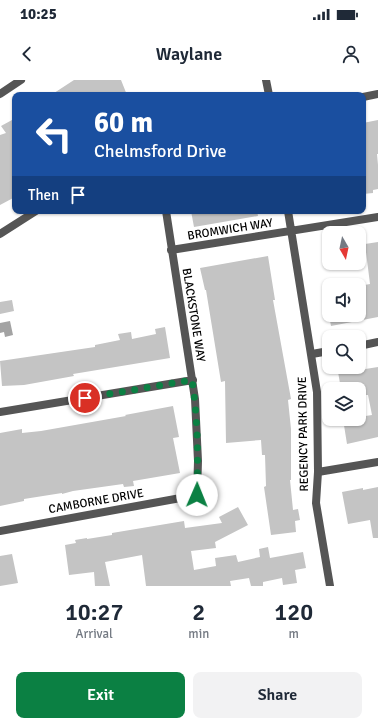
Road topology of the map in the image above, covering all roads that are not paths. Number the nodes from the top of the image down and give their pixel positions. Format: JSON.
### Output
{"nodes":[{"id":1,"x":21,"y":80,"type":"edge"},
{"id":2,"x":266,"y":80,"type":"edge"},
{"id":3,"x":268,"y":92,"type":"edge"},
{"id":4,"x":0,"y":94,"type":"edge"},
{"id":5,"x":378,"y":94,"type":"edge"},
{"id":6,"x":366,"y":96,"type":"edge"},
{"id":7,"x":31,"y":214,"type":"edge"},
{"id":8,"x":166,"y":214,"type":"edge"},
{"id":9,"x":289,"y":214,"type":"edge"},
{"id":10,"x":378,"y":217,"type":"edge"},
{"id":11,"x":292,"y":231,"type":"junction"},
{"id":12,"x":0,"y":234,"type":"edge"},
{"id":13,"x":172,"y":250,"type":"junction"},
{"id":14,"x":378,"y":342,"type":"edge"},
{"id":15,"x":366,"y":345,"type":"edge"},
{"id":16,"x":322,"y":352,"type":"edge"},
{"id":17,"x":312,"y":354,"type":"junction"},
{"id":18,"x":192,"y":380,"type":"junction"},
{"id":19,"x":0,"y":412,"type":"edge"},
{"id":20,"x":378,"y":462,"type":"edge"},
{"id":21,"x":318,"y":472,"type":"junction"},
{"id":22,"x":197,"y":495,"type":"joint"},
{"id":23,"x":0,"y":531,"type":"edge"},
{"id":24,"x":330,"y":586,"type":"edge"}],
"edges":[{"from":1,"to":4,"type":"street"},
{"from":2,"to":3,"type":"street"},
{"from":5,"to":6,"type":"street"},
{"from":7,"to":12,"type":"street"},
{"from":8,"to":13,"type":"street","name":"BLACKSTONE WAY"},
{"from":9,"to":11,"type":"street","name":"REGENCY PARK DRIVE"},
{"from":10,"to":11,"type":"street","name":"BROMWICH WAY"},
{"from":11,"to":13,"type":"street","name":"BROMWICH WAY"},
{"from":11,"to":17,"type":"street","name":"REGENCY PARK DRIVE"},
{"from":13,"to":18,"type":"street","name":"BLACKSTONE WAY"},
{"from":14,"to":15,"type":"street"},
{"from":16,"to":17,"type":"street"},
{"from":17,"to":21,"type":"street","name":"REGENCY PARK DRIVE"},
{"from":18,"to":19,"type":"street"},
{"from":18,"to":22,"type":"street","name":"BLACKSTONE WAY"},
{"from":20,"to":21,"type":"street"},
{"from":21,"to":24,"type":"street","name":"REGENCY PARK DRIVE"},
{"from":22,"to":23,"type":"street","name":"CAMBORNE DRIVE"}]}
